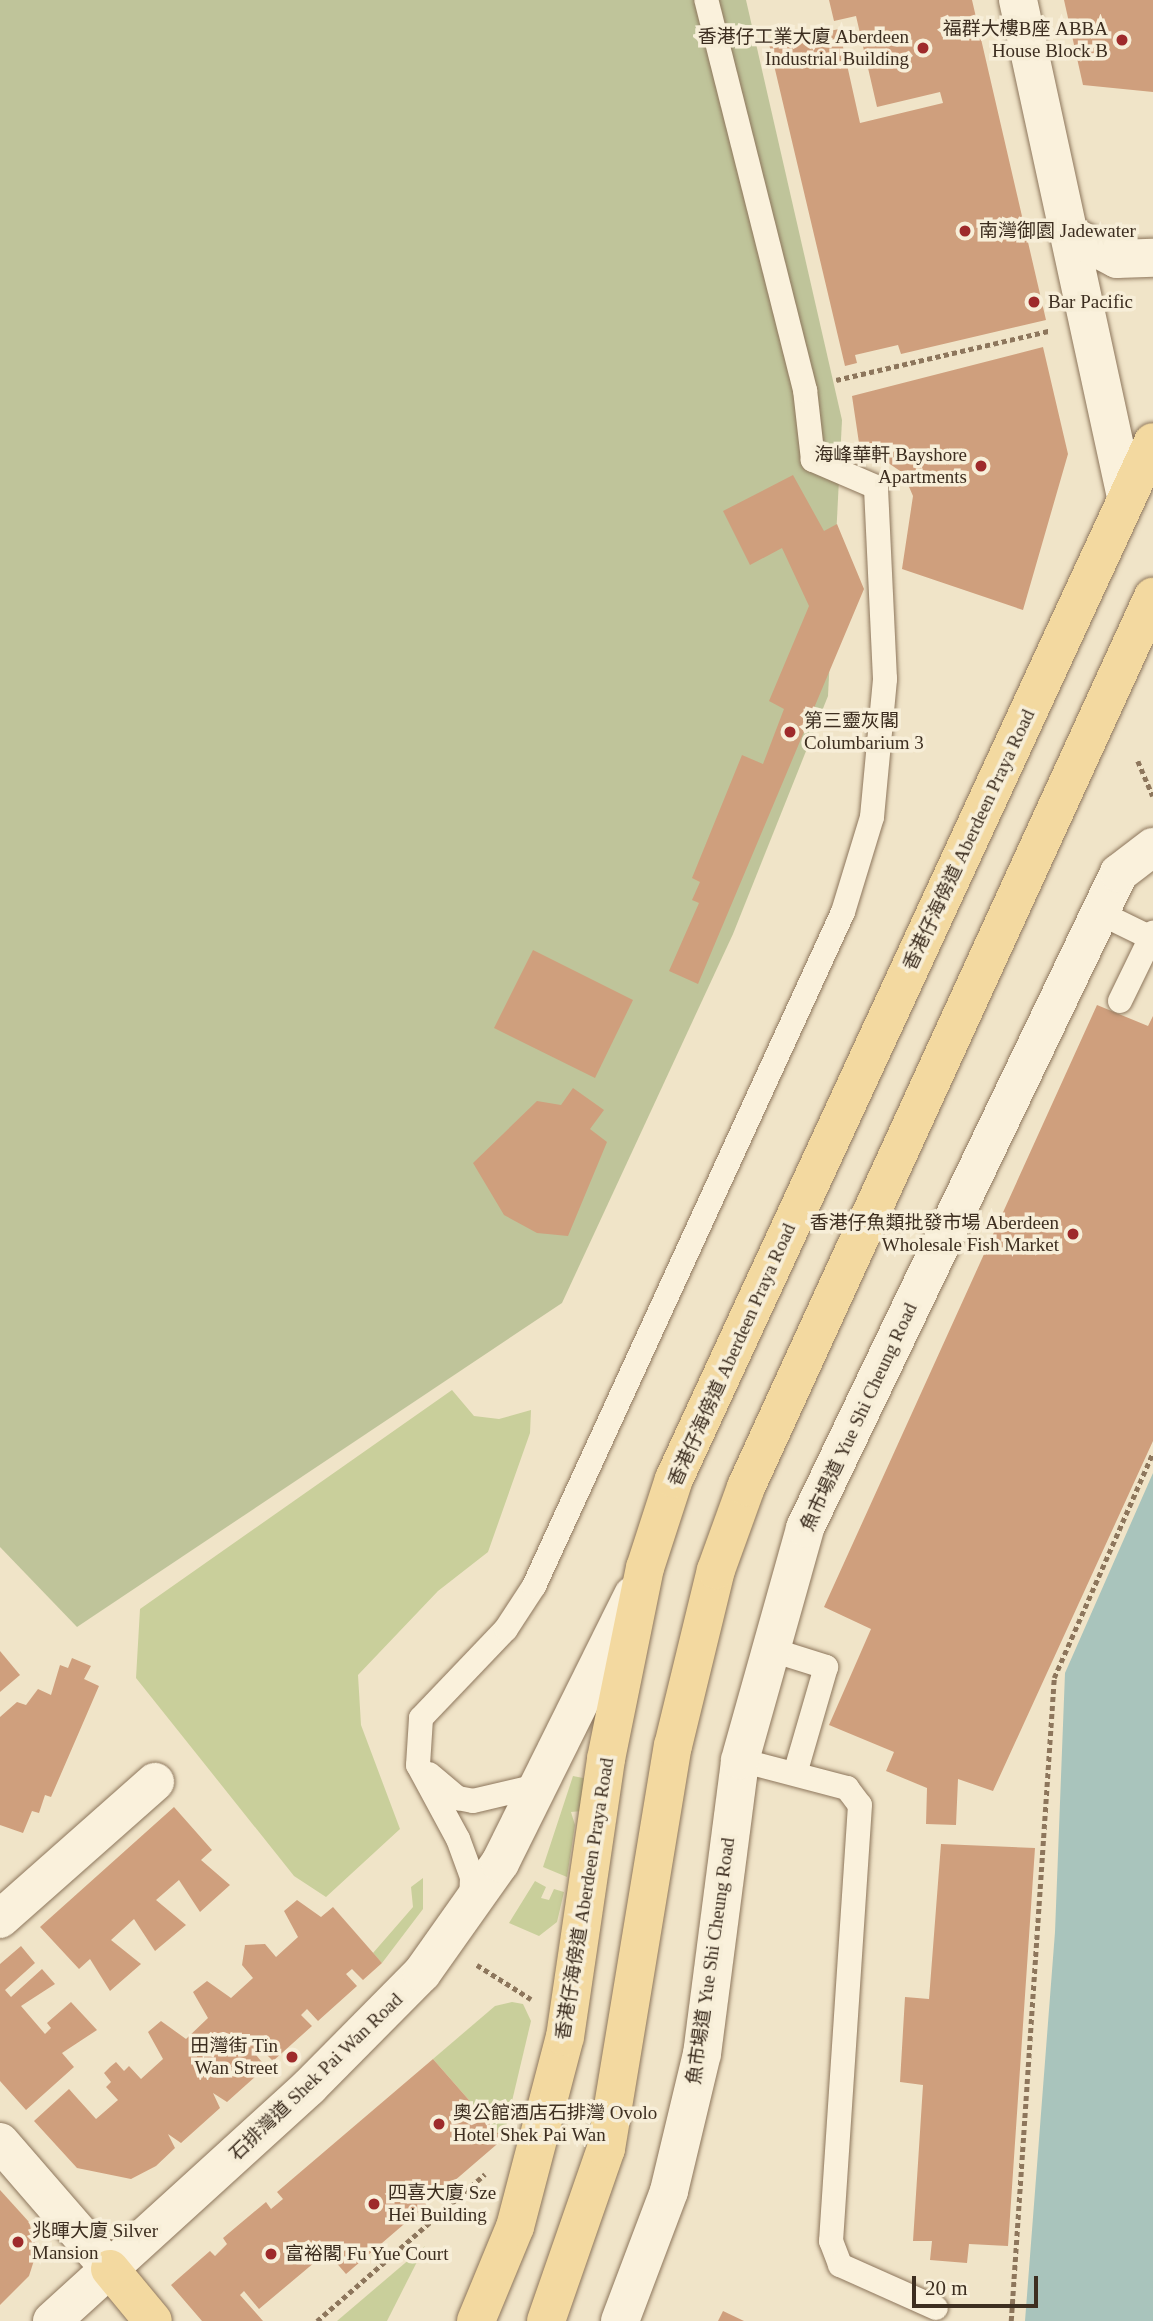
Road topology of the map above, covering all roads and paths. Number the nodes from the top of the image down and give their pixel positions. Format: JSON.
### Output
{"nodes":[{"id":1,"x":706,"y":0,"type":"edge"},
{"id":2,"x":1018,"y":0,"type":"edge"},
{"id":3,"x":1069,"y":234,"type":"junction"},
{"id":4,"x":1153,"y":258,"type":"edge"},
{"id":5,"x":1061,"y":329,"type":"dead end"},
{"id":6,"x":843,"y":378,"type":"dead end"},
{"id":7,"x":1153,"y":442,"type":"edge"},
{"id":8,"x":1126,"y":497,"type":"junction"},
{"id":9,"x":1153,"y":597,"type":"edge"},
{"id":10,"x":1138,"y":761,"type":"dead end"},
{"id":11,"x":1153,"y":796,"type":"edge"},
{"id":12,"x":1153,"y":847,"type":"edge"},
{"id":13,"x":1100,"y":914,"type":"junction"},
{"id":14,"x":1152,"y":936,"type":"edge"},
{"id":15,"x":1120,"y":1001,"type":"dead end"},
{"id":16,"x":1153,"y":1454,"type":"edge"},
{"id":17,"x":645,"y":1568,"type":"junction"},
{"id":18,"x":769,"y":1649,"type":"junction"},
{"id":19,"x":416,"y":1757,"type":"junction"},
{"id":20,"x":740,"y":1760,"type":"junction"},
{"id":21,"x":794,"y":1774,"type":"junction"},
{"id":22,"x":155,"y":1782,"type":"dead end"},
{"id":23,"x":537,"y":1786,"type":"junction"},
{"id":24,"x":471,"y":1905,"type":"junction"},
{"id":25,"x":0,"y":1919,"type":"edge"},
{"id":26,"x":477,"y":1965,"type":"dead end"},
{"id":27,"x":535,"y":2002,"type":"dead end"},
{"id":28,"x":0,"y":2142,"type":"edge"},
{"id":29,"x":493,"y":2167,"type":"dead end"},
{"id":30,"x":110,"y":2269,"type":"junction"},
{"id":31,"x":936,"y":2308,"type":"dead end"},
{"id":32,"x":52,"y":2321,"type":"edge"},
{"id":33,"x":153,"y":2321,"type":"edge"},
{"id":34,"x":317,"y":2321,"type":"edge"},
{"id":35,"x":476,"y":2321,"type":"edge"},
{"id":36,"x":545,"y":2321,"type":"edge"},
{"id":37,"x":620,"y":2321,"type":"edge"},
{"id":38,"x":1012,"y":2321,"type":"edge"}],
"edges":[{"from":1,"to":19,"type":"lane"},
{"from":2,"to":3,"type":"street"},
{"from":3,"to":4,"type":"street"},
{"from":3,"to":8,"type":"street"},
{"from":5,"to":6,"type":"path"},
{"from":7,"to":8,"type":"main road","name":"香港仔海傍道 Aberdeen Praya Road"},
{"from":8,"to":17,"type":"main road","name":"香港仔海傍道 Aberdeen Praya Road"},
{"from":9,"to":36,"type":"main road"},
{"from":10,"to":11,"type":"path"},
{"from":12,"to":13,"type":"street","name":"魚市場道 Yue Shi Cheung Road"},
{"from":13,"to":14,"type":"lane"},
{"from":13,"to":18,"type":"street","name":"魚市場道 Yue Shi Cheung Road"},
{"from":14,"to":15,"type":"lane"},
{"from":16,"to":38,"type":"path"},
{"from":17,"to":23,"type":"street","name":"石排灣道 Shek Pai Wan Road"},
{"from":17,"to":35,"type":"main road","name":"香港仔海傍道 Aberdeen Praya Road"},
{"from":18,"to":20,"type":"street","name":"魚市場道 Yue Shi Cheung Road"},
{"from":18,"to":21,"type":"lane"},
{"from":19,"to":23,"type":"lane"},
{"from":19,"to":24,"type":"lane"},
{"from":20,"to":21,"type":"lane"},
{"from":20,"to":37,"type":"street","name":"魚市場道 Yue Shi Cheung Road"},
{"from":21,"to":31,"type":"lane"},
{"from":22,"to":25,"type":"street"},
{"from":23,"to":24,"type":"street","name":"石排灣道 Shek Pai Wan Road"},
{"from":24,"to":30,"type":"street","name":"石排灣道 Shek Pai Wan Road"},
{"from":26,"to":27,"type":"path"},
{"from":28,"to":30,"type":"street"},
{"from":29,"to":34,"type":"path"},
{"from":30,"to":32,"type":"street","name":"石排灣道 Shek Pai Wan Road"},
{"from":30,"to":33,"type":"main road"}]}
